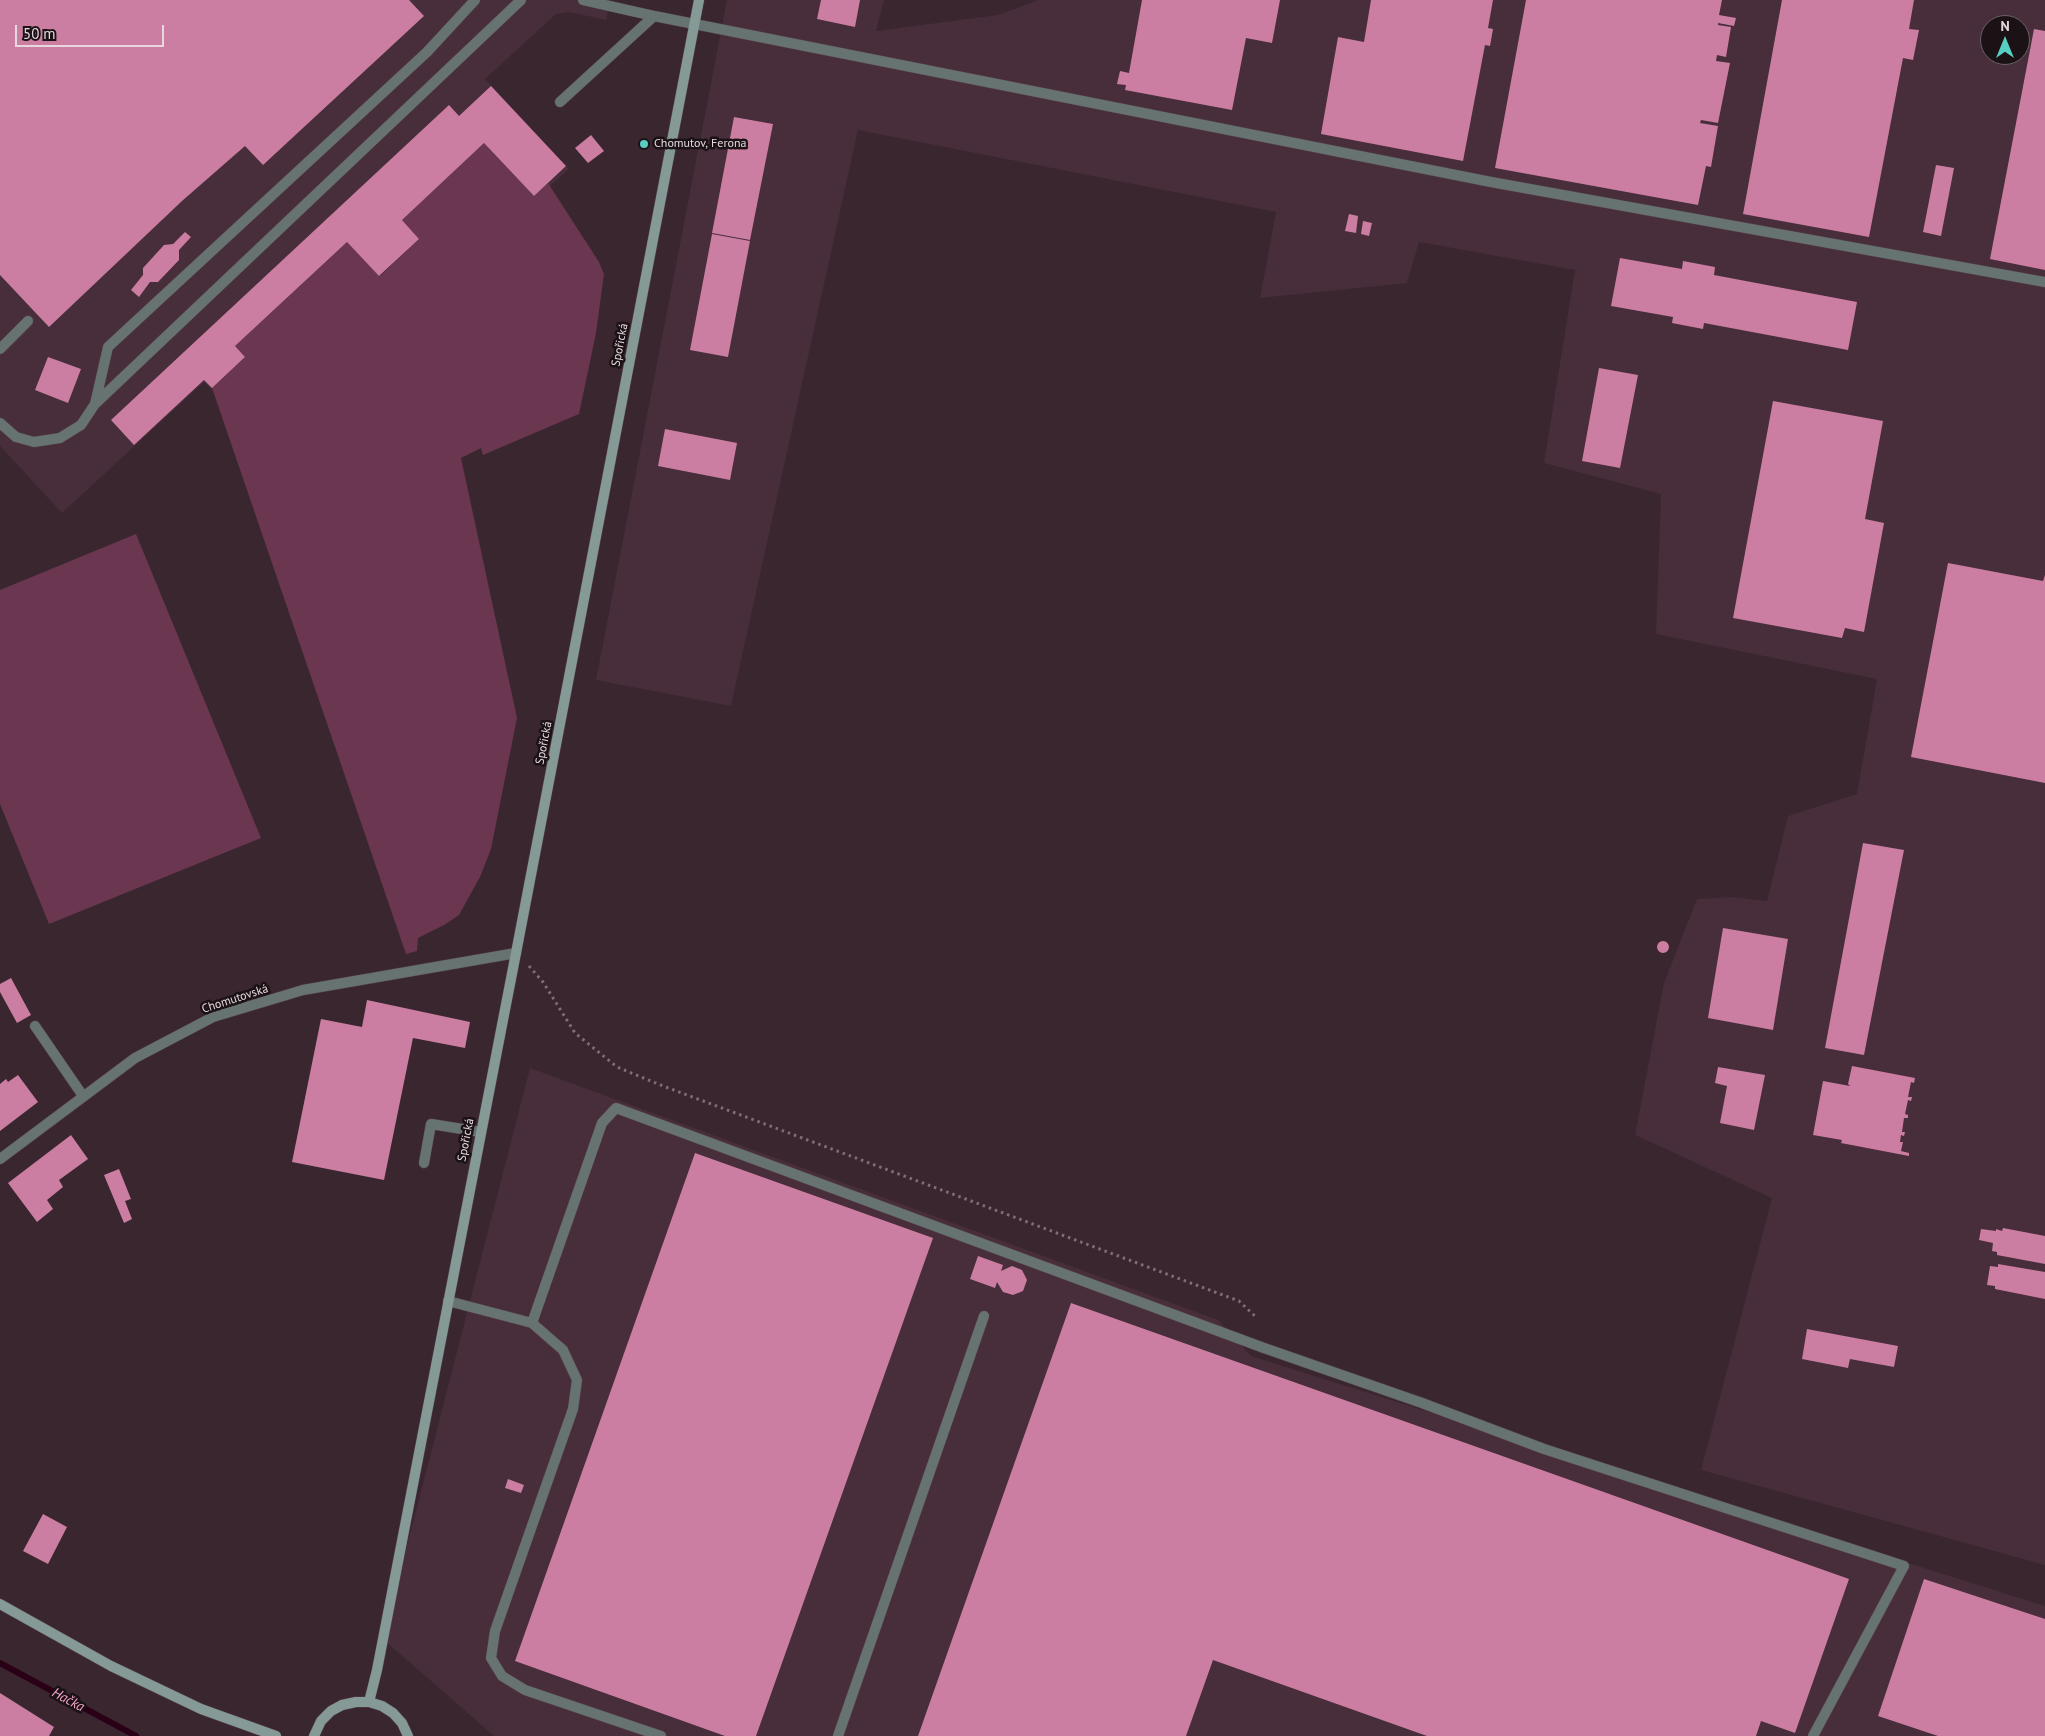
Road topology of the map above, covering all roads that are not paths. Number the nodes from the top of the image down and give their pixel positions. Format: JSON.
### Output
{"nodes":[{"id":1,"x":475,"y":0,"type":"edge"},
{"id":2,"x":521,"y":0,"type":"edge"},
{"id":3,"x":583,"y":0,"type":"edge"},
{"id":4,"x":699,"y":0,"type":"edge"},
{"id":5,"x":654,"y":16,"type":"junction"},
{"id":6,"x":694,"y":25,"type":"junction"},
{"id":7,"x":560,"y":102,"type":"dead end"},
{"id":8,"x":2045,"y":282,"type":"edge"},
{"id":9,"x":28,"y":321,"type":"dead end"},
{"id":10,"x":0,"y":349,"type":"edge"},
{"id":11,"x":95,"y":404,"type":"junction"},
{"id":12,"x":0,"y":423,"type":"edge"},
{"id":13,"x":516,"y":953,"type":"junction"},
{"id":14,"x":35,"y":1026,"type":"dead end"},
{"id":15,"x":83,"y":1096,"type":"junction"},
{"id":16,"x":481,"y":1132,"type":"junction"},
{"id":17,"x":0,"y":1159,"type":"edge"},
{"id":18,"x":424,"y":1163,"type":"dead end"},
{"id":19,"x":448,"y":1301,"type":"junction"},
{"id":20,"x":984,"y":1316,"type":"dead end"},
{"id":21,"x":532,"y":1323,"type":"junction"},
{"id":22,"x":0,"y":1604,"type":"edge"},
{"id":23,"x":369,"y":1702,"type":"junction"},
{"id":24,"x":276,"y":1736,"type":"edge"},
{"id":25,"x":314,"y":1736,"type":"edge"},
{"id":26,"x":408,"y":1736,"type":"edge"},
{"id":27,"x":661,"y":1736,"type":"edge"},
{"id":28,"x":838,"y":1736,"type":"edge"},
{"id":29,"x":1813,"y":1736,"type":"edge"}],
"edges":[{"from":1,"to":11,"type":"street"},
{"from":2,"to":11,"type":"street"},
{"from":3,"to":5,"type":"street"},
{"from":4,"to":6,"type":"street","name":"Spořická"},
{"from":5,"to":6,"type":"street"},
{"from":5,"to":7,"type":"street"},
{"from":6,"to":8,"type":"street"},
{"from":6,"to":13,"type":"street","name":"Spořická"},
{"from":9,"to":10,"type":"street"},
{"from":11,"to":12,"type":"street"},
{"from":13,"to":15,"type":"street","name":"Chomutovská"},
{"from":13,"to":16,"type":"street","name":"Spořická"},
{"from":14,"to":15,"type":"street"},
{"from":15,"to":17,"type":"street","name":"Chomutovská"},
{"from":16,"to":18,"type":"street"},
{"from":16,"to":19,"type":"street","name":"Spořická"},
{"from":19,"to":21,"type":"street"},
{"from":19,"to":23,"type":"street","name":"Spořická"},
{"from":20,"to":28,"type":"street"},
{"from":21,"to":27,"type":"street"},
{"from":21,"to":29,"type":"street"},
{"from":22,"to":24,"type":"street"},
{"from":23,"to":25,"type":"street"},
{"from":23,"to":26,"type":"street"}]}
